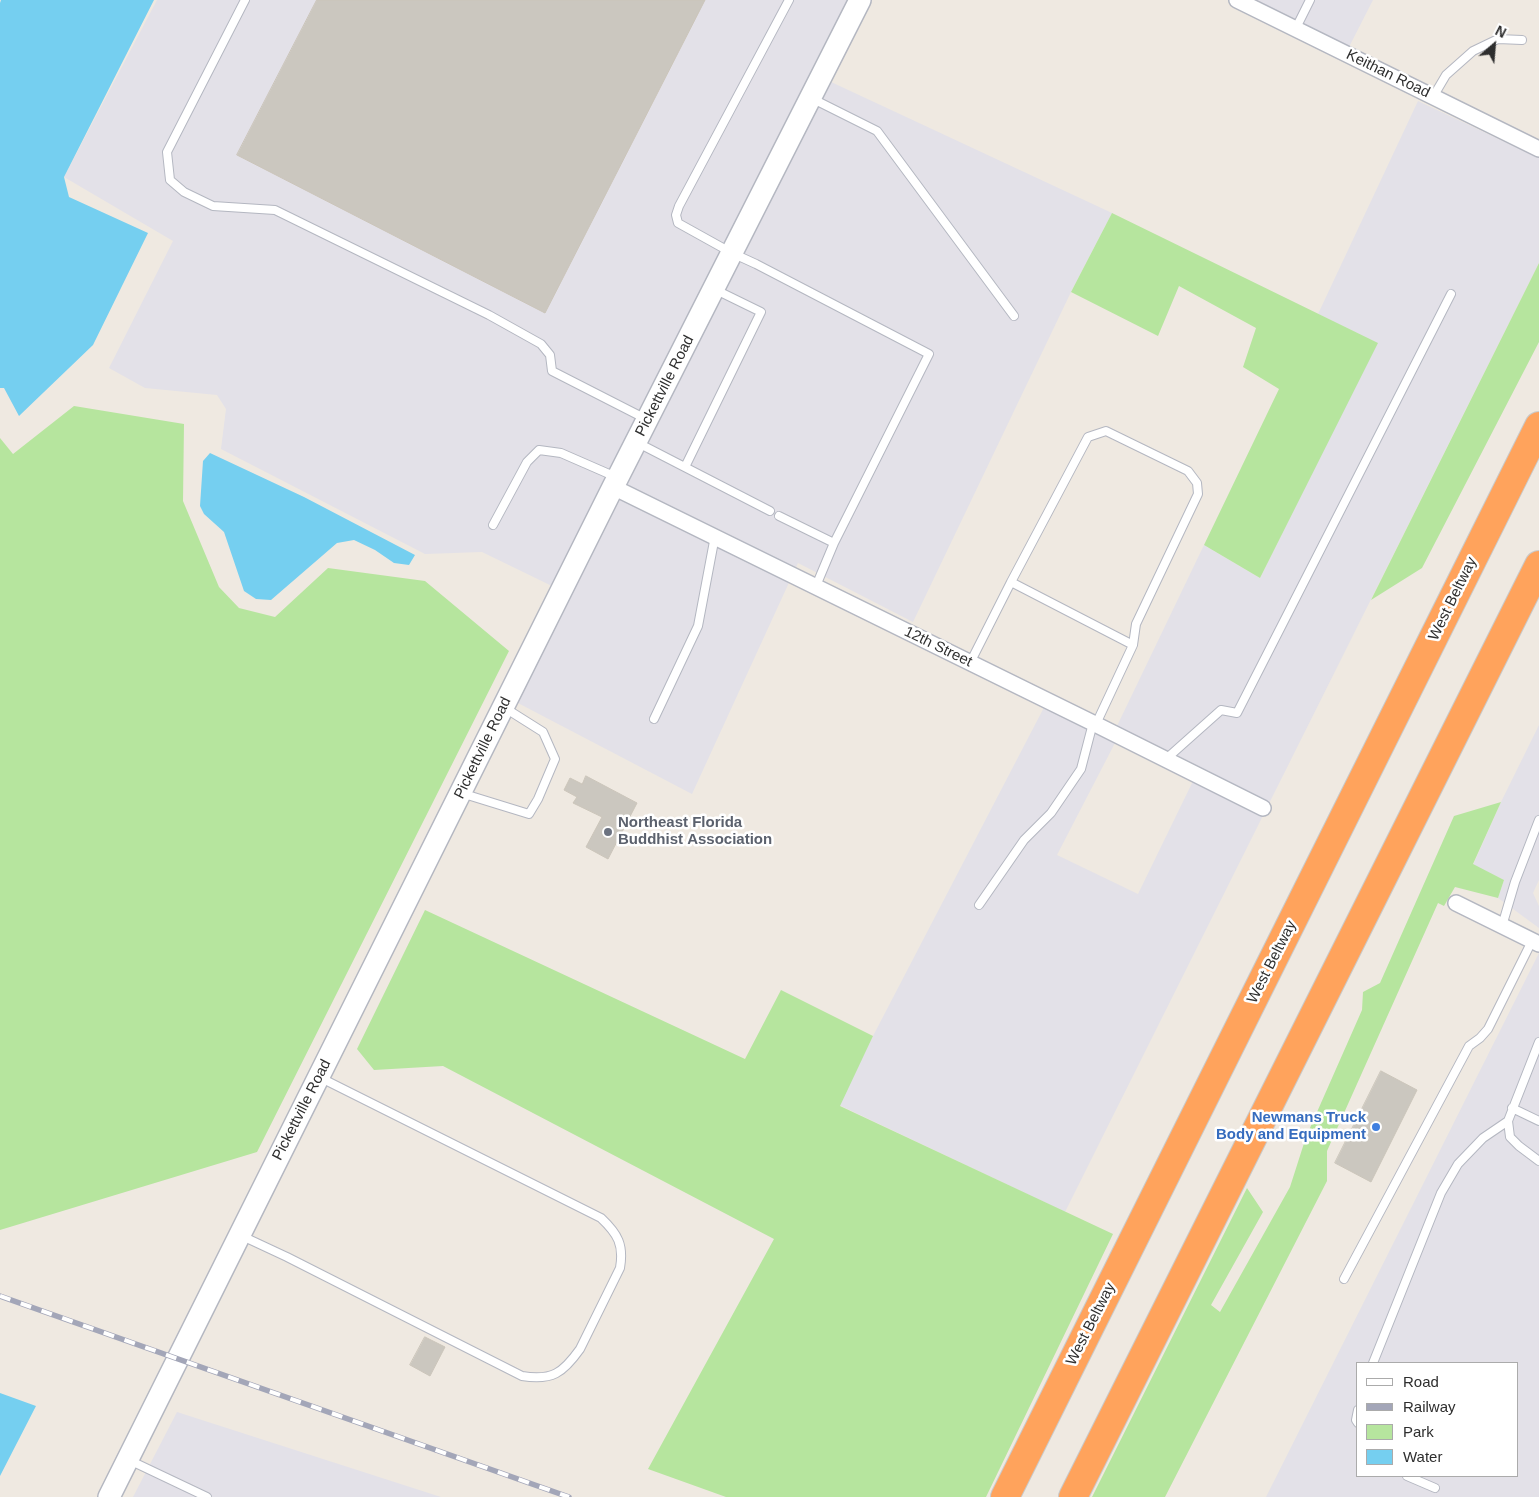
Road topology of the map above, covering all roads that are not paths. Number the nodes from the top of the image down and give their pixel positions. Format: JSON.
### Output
{"nodes":[{"id":1,"x":245,"y":0,"type":"edge"},
{"id":2,"x":788,"y":0,"type":"edge"},
{"id":3,"x":860,"y":0,"type":"edge"},
{"id":4,"x":1237,"y":0,"type":"edge"},
{"id":5,"x":1310,"y":0,"type":"edge"},
{"id":6,"x":1296,"y":28,"type":"junction"},
{"id":7,"x":1522,"y":40,"type":"dead end"},
{"id":8,"x":1433,"y":97,"type":"junction"},
{"id":9,"x":811,"y":98,"type":"junction"},
{"id":10,"x":1539,"y":149,"type":"edge"},
{"id":11,"x":732,"y":253,"type":"junction"},
{"id":12,"x":714,"y":289,"type":"junction"},
{"id":13,"x":1451,"y":294,"type":"dead end"},
{"id":14,"x":1014,"y":316,"type":"dead end"},
{"id":15,"x":647,"y":420,"type":"junction"},
{"id":16,"x":1539,"y":426,"type":"edge"},
{"id":17,"x":636,"y":442,"type":"junction"},
{"id":18,"x":685,"y":467,"type":"junction"},
{"id":19,"x":616,"y":482,"type":"junction"},
{"id":20,"x":770,"y":511,"type":"dead end"},
{"id":21,"x":779,"y":516,"type":"dead end"},
{"id":22,"x":494,"y":525,"type":"dead end"},
{"id":23,"x":715,"y":536,"type":"junction"},
{"id":24,"x":834,"y":543,"type":"junction"},
{"id":25,"x":1539,"y":566,"type":"edge"},
{"id":26,"x":1011,"y":582,"type":"junction"},
{"id":27,"x":816,"y":586,"type":"junction"},
{"id":28,"x":1133,"y":645,"type":"junction"},
{"id":29,"x":970,"y":663,"type":"junction"},
{"id":30,"x":503,"y":708,"type":"junction"},
{"id":31,"x":654,"y":719,"type":"dead end"},
{"id":32,"x":1094,"y":723,"type":"junction"},
{"id":33,"x":1166,"y":759,"type":"junction"},
{"id":34,"x":461,"y":793,"type":"junction"},
{"id":35,"x":1263,"y":808,"type":"dead end"},
{"id":36,"x":1539,"y":820,"type":"edge"},
{"id":37,"x":1456,"y":903,"type":"dead end"},
{"id":38,"x":978,"y":905,"type":"dead end"},
{"id":39,"x":1502,"y":926,"type":"junction"},
{"id":40,"x":1536,"y":942,"type":"edge"},
{"id":41,"x":1539,"y":1042,"type":"edge"},
{"id":42,"x":319,"y":1076,"type":"junction"},
{"id":43,"x":1512,"y":1108,"type":"junction"},
{"id":44,"x":1508,"y":1121,"type":"junction"},
{"id":45,"x":1539,"y":1121,"type":"edge"},
{"id":46,"x":1539,"y":1161,"type":"edge"},
{"id":47,"x":240,"y":1235,"type":"junction"},
{"id":48,"x":1344,"y":1280,"type":"dead end"},
{"id":49,"x":1373,"y":1362,"type":"edge"},
{"id":50,"x":128,"y":1460,"type":"junction"},
{"id":51,"x":1409,"y":1477,"type":"edge"},
{"id":52,"x":1435,"y":1488,"type":"dead end"},
{"id":53,"x":109,"y":1497,"type":"edge"},
{"id":54,"x":207,"y":1497,"type":"edge"},
{"id":55,"x":1005,"y":1497,"type":"edge"},
{"id":56,"x":1073,"y":1497,"type":"edge"}],
"edges":[{"from":1,"to":15,"type":"lane"},
{"from":2,"to":11,"type":"lane"},
{"from":3,"to":9,"type":"street","name":"Pickettville Road"},
{"from":4,"to":6,"type":"street","name":"Keithan Road"},
{"from":5,"to":6,"type":"lane"},
{"from":6,"to":8,"type":"street","name":"Keithan Road"},
{"from":7,"to":8,"type":"lane"},
{"from":8,"to":10,"type":"street","name":"Keithan Road"},
{"from":9,"to":11,"type":"street","name":"Pickettville Road"},
{"from":9,"to":14,"type":"lane"},
{"from":11,"to":12,"type":"street","name":"Pickettville Road"},
{"from":11,"to":24,"type":"lane"},
{"from":12,"to":15,"type":"street","name":"Pickettville Road"},
{"from":12,"to":18,"type":"lane"},
{"from":13,"to":33,"type":"lane"},
{"from":15,"to":17,"type":"street","name":"Pickettville Road"},
{"from":16,"to":55,"type":"highway","name":"West Beltway"},
{"from":17,"to":18,"type":"lane"},
{"from":17,"to":19,"type":"street","name":"Pickettville Road"},
{"from":18,"to":20,"type":"lane"},
{"from":19,"to":22,"type":"lane"},
{"from":19,"to":23,"type":"street","name":"12th Street"},
{"from":19,"to":30,"type":"street","name":"Pickettville Road"},
{"from":21,"to":24,"type":"lane"},
{"from":23,"to":27,"type":"street","name":"12th Street"},
{"from":23,"to":31,"type":"lane"},
{"from":24,"to":27,"type":"lane"},
{"from":25,"to":56,"type":"highway"},
{"from":26,"to":28,"type":"lane"},
{"from":26,"to":28,"type":"lane"},
{"from":26,"to":29,"type":"lane"},
{"from":27,"to":29,"type":"street","name":"12th Street"},
{"from":28,"to":32,"type":"lane"},
{"from":29,"to":32,"type":"street","name":"12th Street"},
{"from":30,"to":34,"type":"street","name":"Pickettville Road"},
{"from":30,"to":34,"type":"lane"},
{"from":32,"to":33,"type":"street","name":"12th Street"},
{"from":32,"to":38,"type":"lane"},
{"from":33,"to":35,"type":"street","name":"12th Street"},
{"from":34,"to":42,"type":"street","name":"Pickettville Road"},
{"from":36,"to":39,"type":"lane"},
{"from":37,"to":39,"type":"street"},
{"from":39,"to":40,"type":"street"},
{"from":40,"to":48,"type":"lane"},
{"from":41,"to":43,"type":"lane"},
{"from":42,"to":47,"type":"street","name":"Pickettville Road"},
{"from":42,"to":47,"type":"lane"},
{"from":43,"to":44,"type":"lane"},
{"from":43,"to":45,"type":"lane"},
{"from":44,"to":46,"type":"lane"},
{"from":44,"to":49,"type":"lane"},
{"from":47,"to":50,"type":"street","name":"Pickettville Road"},
{"from":50,"to":53,"type":"street","name":"Pickettville Road"},
{"from":50,"to":54,"type":"lane"},
{"from":51,"to":52,"type":"lane"}]}
